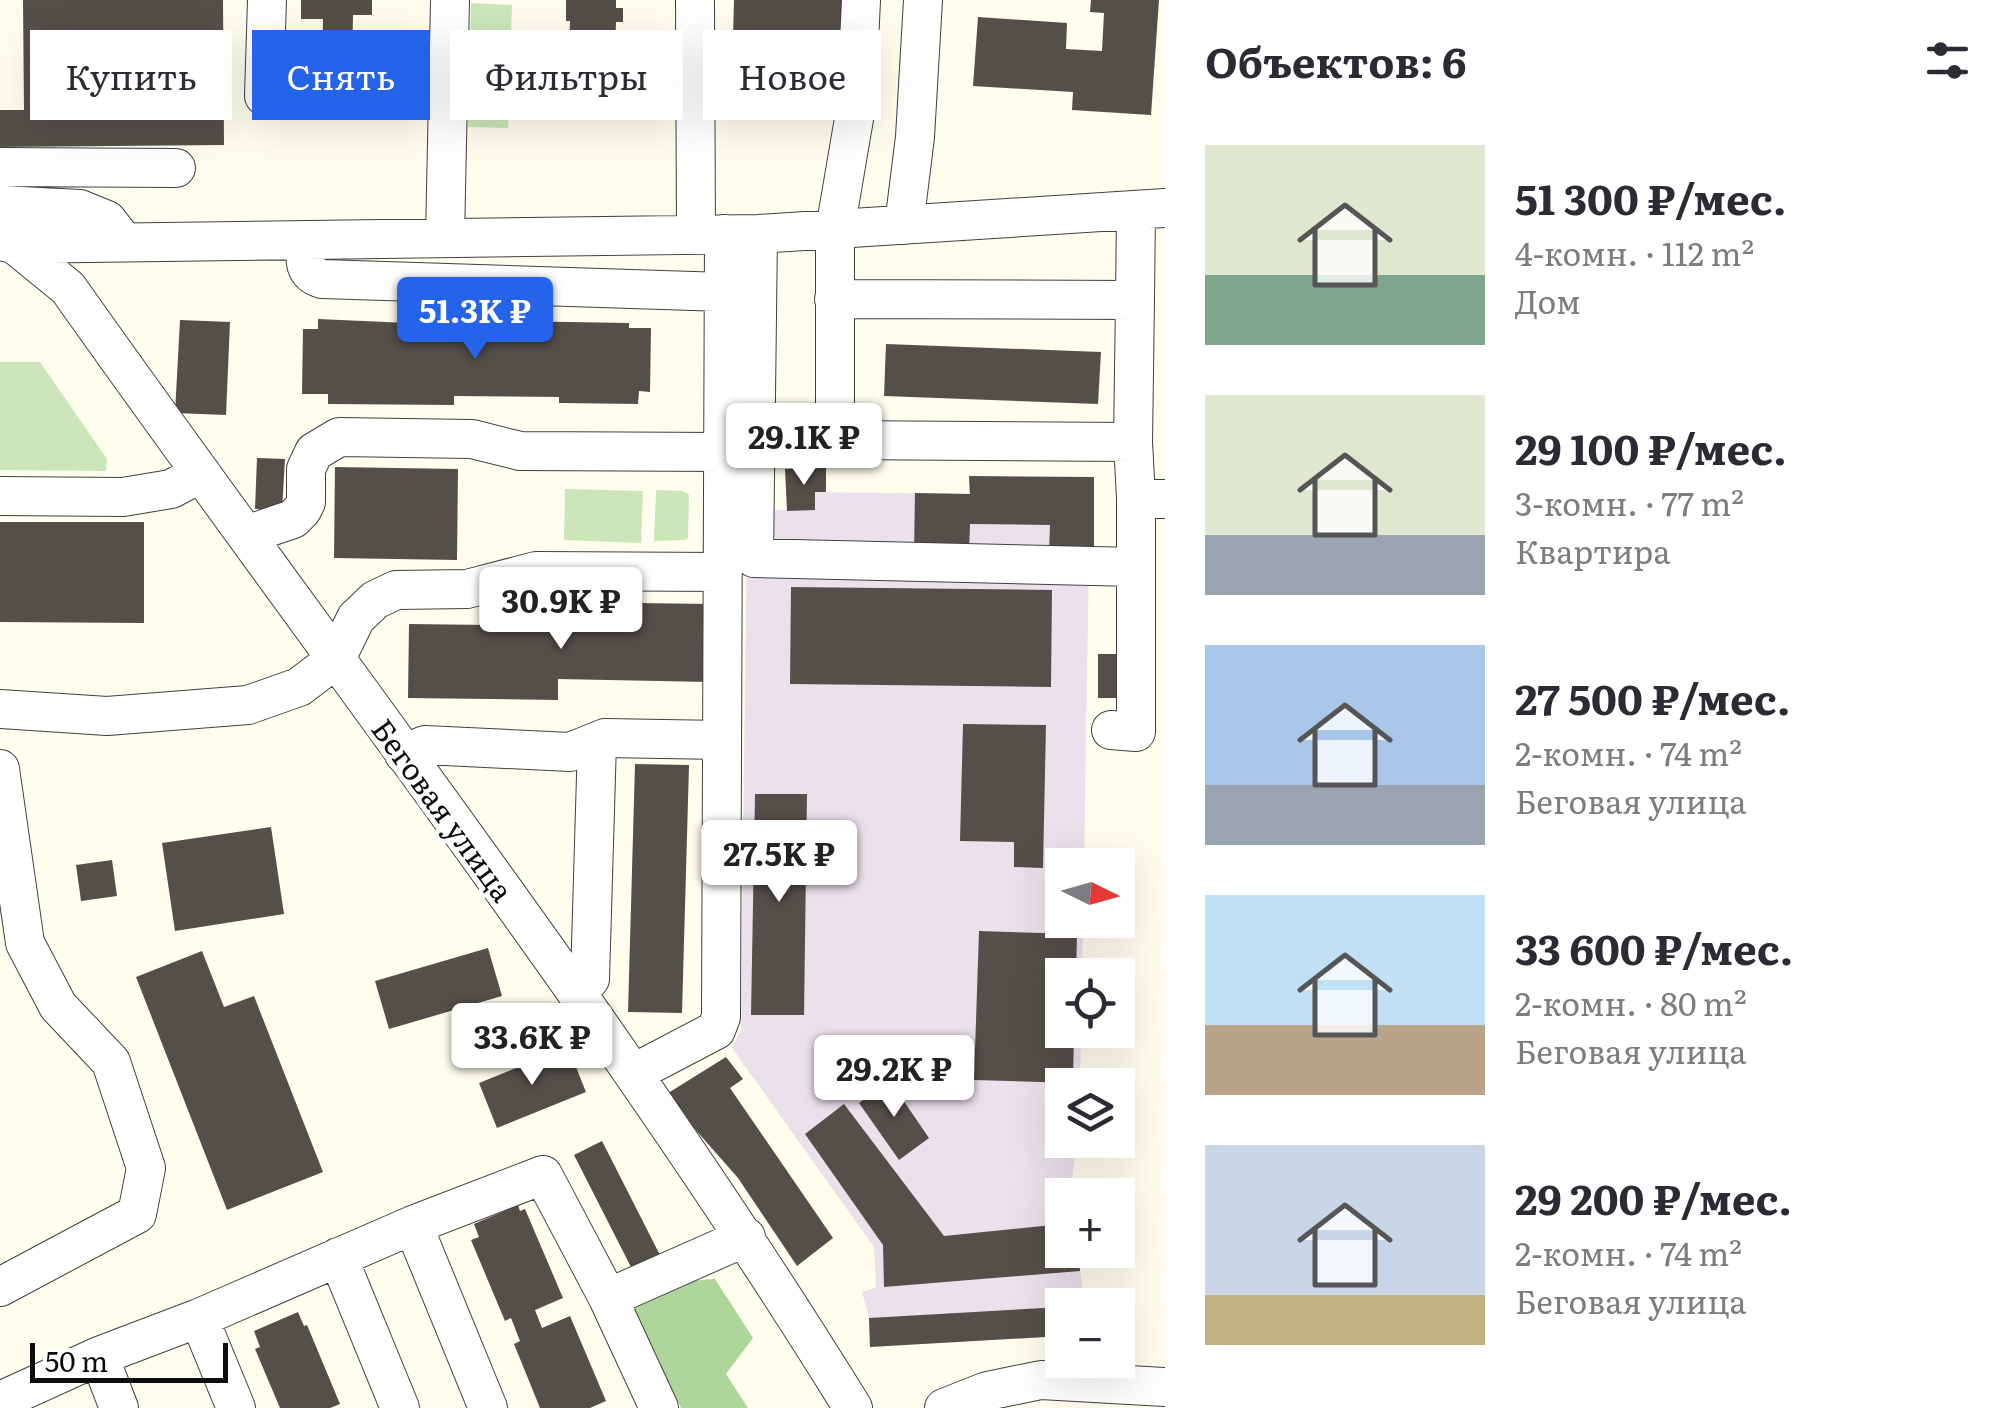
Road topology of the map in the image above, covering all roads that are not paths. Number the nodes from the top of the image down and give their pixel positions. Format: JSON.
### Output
{"nodes":[{"id":1,"x":266,"y":0,"type":"edge"},
{"id":2,"x":450,"y":0,"type":"edge"},
{"id":3,"x":696,"y":0,"type":"edge"},
{"id":4,"x":861,"y":0,"type":"edge"},
{"id":5,"x":922,"y":0,"type":"edge"},
{"id":6,"x":265,"y":30,"type":"edge"},
{"id":7,"x":0,"y":166,"type":"edge"},
{"id":8,"x":176,"y":168,"type":"dead end"},
{"id":9,"x":0,"y":205,"type":"edge"},
{"id":10,"x":1150,"y":209,"type":"edge"},
{"id":11,"x":904,"y":225,"type":"junction"},
{"id":12,"x":834,"y":230,"type":"junction"},
{"id":13,"x":726,"y":234,"type":"junction"},
{"id":14,"x":445,"y":238,"type":"junction"},
{"id":15,"x":306,"y":240,"type":"junction"},
{"id":16,"x":7,"y":242,"type":"edge"},
{"id":17,"x":124,"y":242,"type":"junction"},
{"id":18,"x":724,"y":292,"type":"junction"},
{"id":19,"x":834,"y":299,"type":"junction"},
{"id":20,"x":1135,"y":300,"type":"junction"},
{"id":21,"x":1134,"y":442,"type":"junction"},
{"id":22,"x":724,"y":452,"type":"junction"},
{"id":23,"x":201,"y":472,"type":"junction"},
{"id":24,"x":0,"y":496,"type":"edge"},
{"id":25,"x":1150,"y":498,"type":"edge"},
{"id":26,"x":246,"y":534,"type":"junction"},
{"id":27,"x":1136,"y":567,"type":"junction"},
{"id":28,"x":723,"y":572,"type":"junction"},
{"id":29,"x":336,"y":659,"type":"junction"},
{"id":30,"x":0,"y":708,"type":"edge"},
{"id":31,"x":1111,"y":730,"type":"dead end"},
{"id":32,"x":722,"y":740,"type":"junction"},
{"id":33,"x":597,"y":742,"type":"junction"},
{"id":34,"x":404,"y":754,"type":"junction"},
{"id":35,"x":0,"y":769,"type":"edge"},
{"id":36,"x":576,"y":993,"type":"junction"},
{"id":37,"x":634,"y":1073,"type":"junction"},
{"id":38,"x":413,"y":1224,"type":"junction"},
{"id":39,"x":746,"y":1237,"type":"junction"},
{"id":40,"x":338,"y":1257,"type":"junction"},
{"id":41,"x":0,"y":1287,"type":"edge"},
{"id":42,"x":608,"y":1298,"type":"junction"},
{"id":43,"x":199,"y":1318,"type":"junction"},
{"id":44,"x":98,"y":1356,"type":"junction"},
{"id":45,"x":1165,"y":1387,"type":"edge"},
{"id":46,"x":1064,"y":1394,"type":"edge"},
{"id":47,"x":0,"y":1401,"type":"edge"},
{"id":48,"x":951,"y":1407,"type":"edge"},
{"id":49,"x":120,"y":1408,"type":"edge"},
{"id":50,"x":236,"y":1408,"type":"edge"},
{"id":51,"x":400,"y":1408,"type":"edge"},
{"id":52,"x":488,"y":1408,"type":"edge"},
{"id":53,"x":659,"y":1408,"type":"edge"},
{"id":54,"x":853,"y":1408,"type":"edge"}],
"edges":[{"from":1,"to":6,"type":"street"},
{"from":2,"to":14,"type":"street"},
{"from":3,"to":13,"type":"street"},
{"from":4,"to":12,"type":"street"},
{"from":5,"to":11,"type":"street"},
{"from":7,"to":8,"type":"street"},
{"from":9,"to":17,"type":"street"},
{"from":10,"to":11,"type":"street"},
{"from":10,"to":20,"type":"street"},
{"from":11,"to":12,"type":"street"},
{"from":12,"to":13,"type":"street"},
{"from":12,"to":19,"type":"street"},
{"from":13,"to":14,"type":"street"},
{"from":13,"to":18,"type":"street"},
{"from":13,"to":27,"type":"street"},
{"from":14,"to":15,"type":"street"},
{"from":15,"to":17,"type":"street"},
{"from":15,"to":18,"type":"street"},
{"from":16,"to":17,"type":"street"},
{"from":16,"to":23,"type":"street","name":"Беговая улица"},
{"from":18,"to":22,"type":"street"},
{"from":19,"to":20,"type":"street"},
{"from":19,"to":21,"type":"street"},
{"from":20,"to":21,"type":"street"},
{"from":21,"to":25,"type":"street"},
{"from":22,"to":26,"type":"street"},
{"from":22,"to":28,"type":"street"},
{"from":23,"to":24,"type":"street"},
{"from":23,"to":26,"type":"street","name":"Беговая улица"},
{"from":25,"to":27,"type":"street"},
{"from":26,"to":29,"type":"street","name":"Беговая улица"},
{"from":27,"to":31,"type":"street"},
{"from":28,"to":29,"type":"street"},
{"from":28,"to":32,"type":"street"},
{"from":29,"to":30,"type":"street"},
{"from":29,"to":34,"type":"street","name":"Беговая улица"},
{"from":32,"to":33,"type":"street"},
{"from":32,"to":37,"type":"street"},
{"from":33,"to":34,"type":"street"},
{"from":33,"to":36,"type":"street"},
{"from":34,"to":36,"type":"street","name":"Беговая улица"},
{"from":35,"to":41,"type":"street"},
{"from":36,"to":37,"type":"street","name":"Беговая улица"},
{"from":37,"to":39,"type":"street","name":"Беговая улица"},
{"from":38,"to":40,"type":"street"},
{"from":38,"to":42,"type":"street"},
{"from":38,"to":52,"type":"street"},
{"from":39,"to":42,"type":"street"},
{"from":39,"to":54,"type":"street","name":"Беговая улица"},
{"from":40,"to":43,"type":"street"},
{"from":40,"to":51,"type":"street"},
{"from":42,"to":53,"type":"street"},
{"from":43,"to":44,"type":"street"},
{"from":43,"to":50,"type":"street"},
{"from":44,"to":47,"type":"street"},
{"from":44,"to":49,"type":"street"},
{"from":45,"to":46,"type":"street"},
{"from":46,"to":48,"type":"street"}]}
